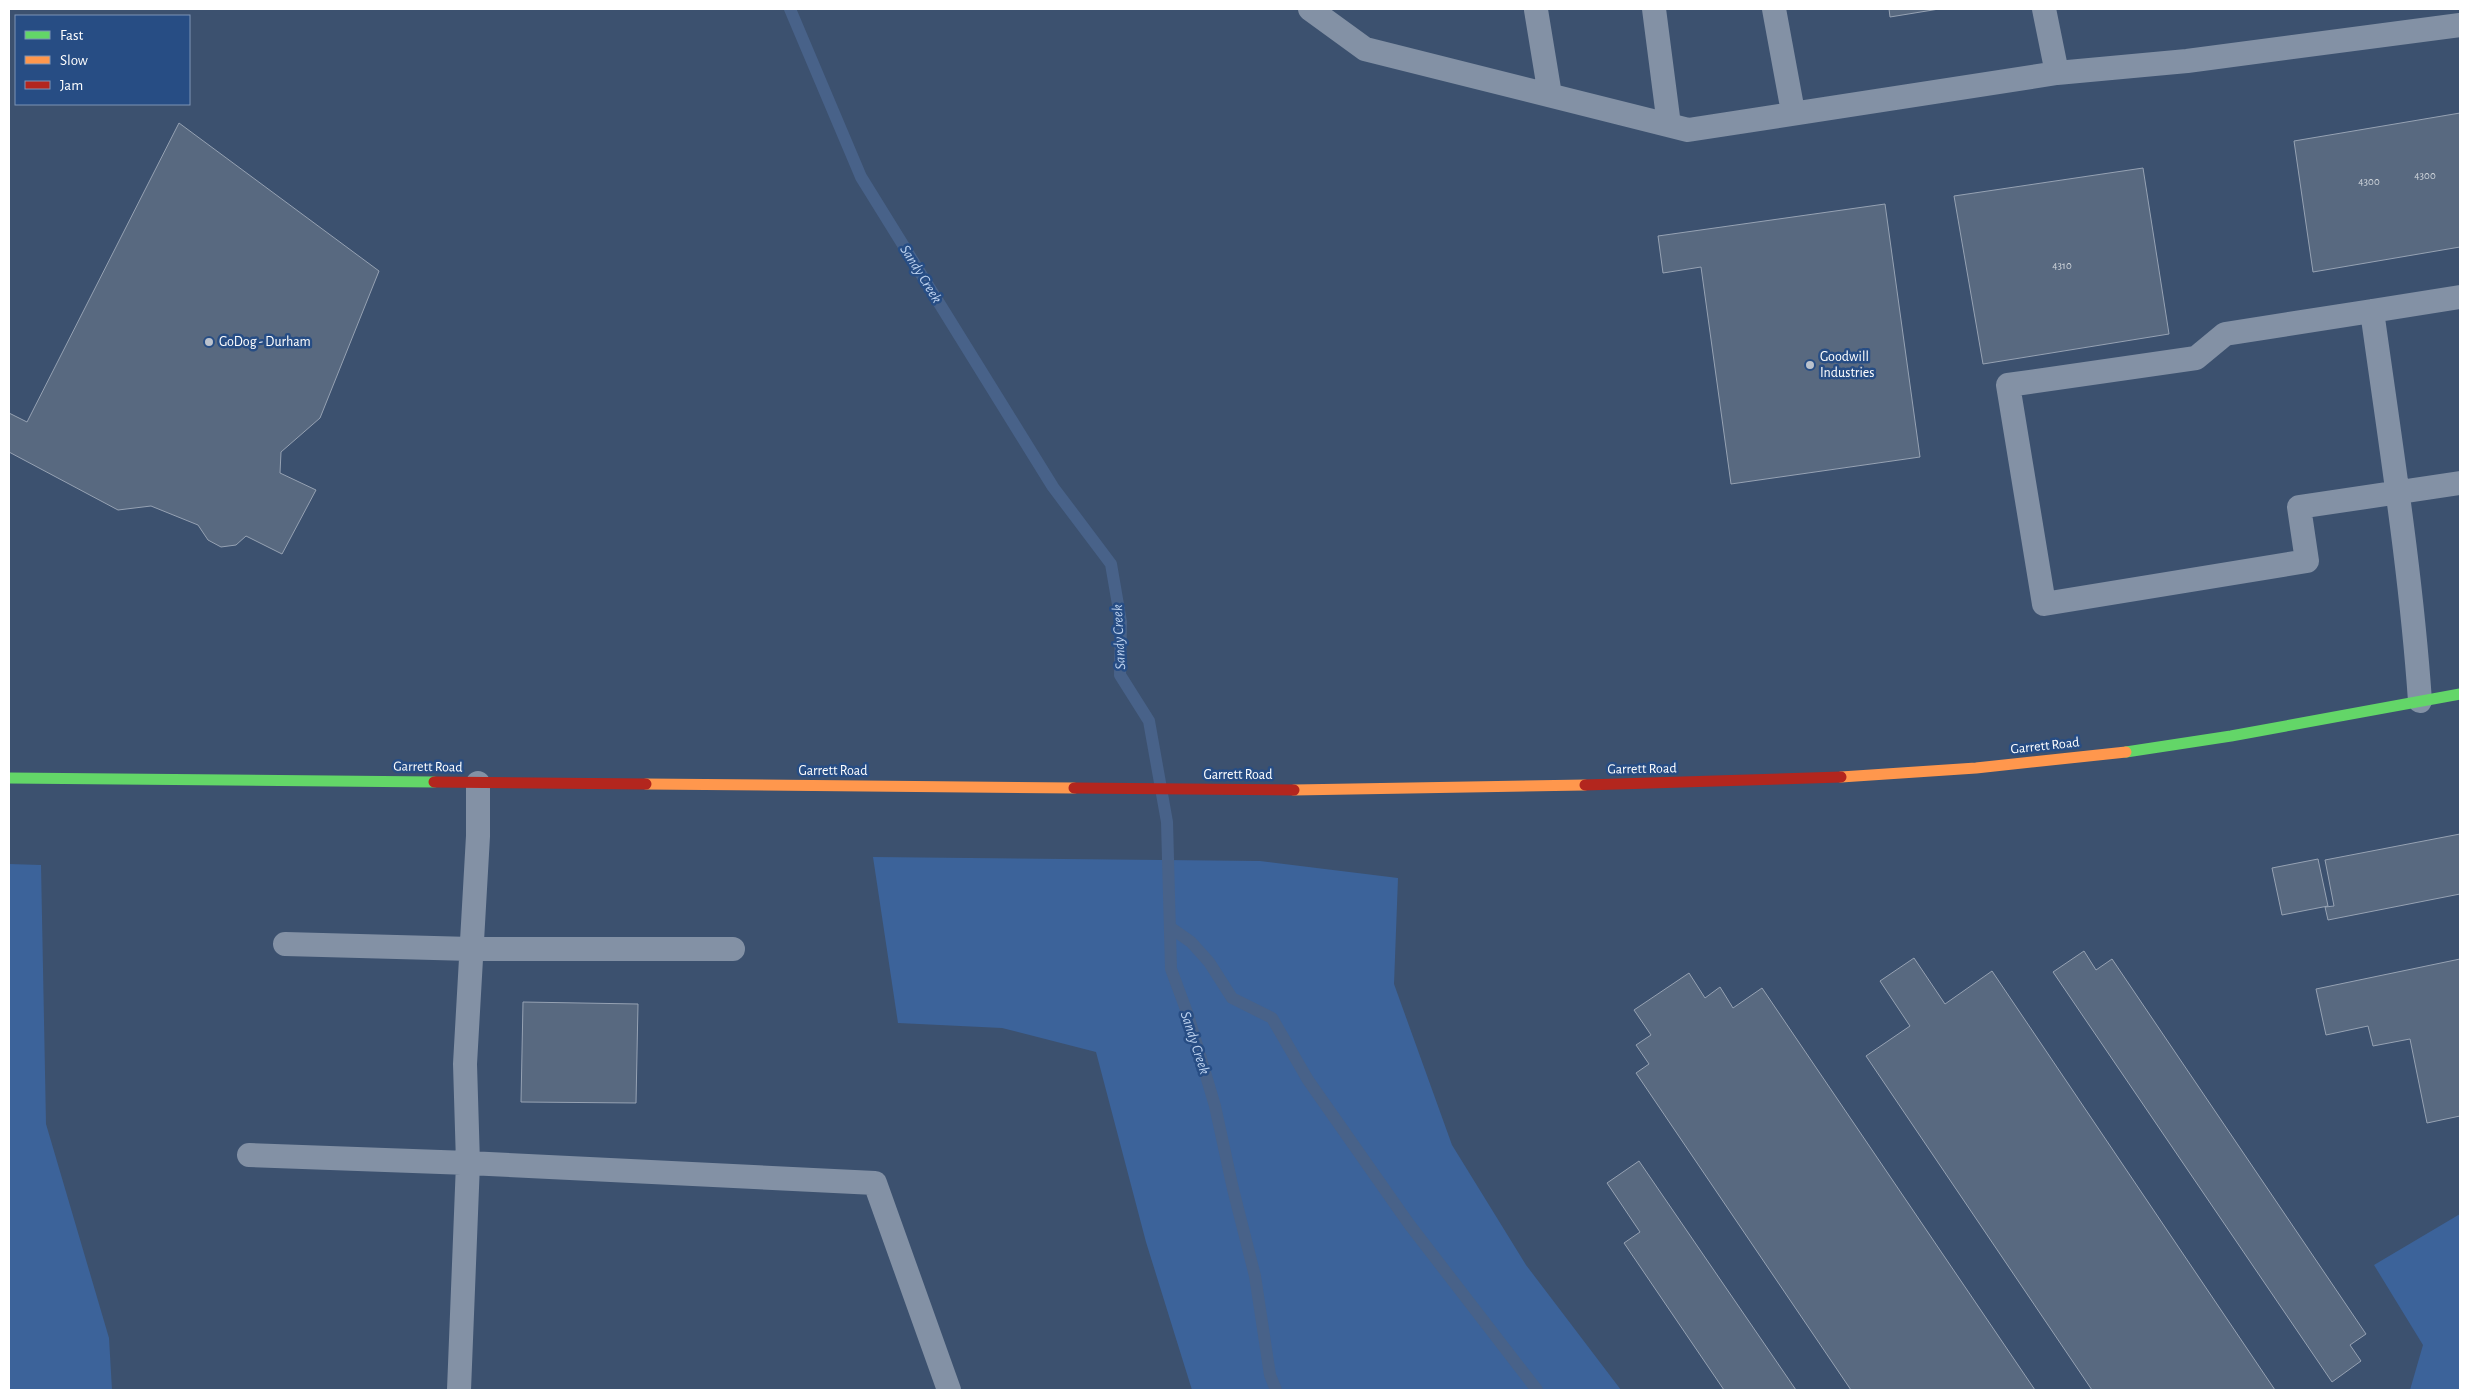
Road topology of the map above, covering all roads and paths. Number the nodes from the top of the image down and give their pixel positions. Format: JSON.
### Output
{"nodes":[{"id":1,"x":1310,"y":9,"type":"edge"},
{"id":2,"x":1654,"y":9,"type":"edge"},
{"id":3,"x":1774,"y":9,"type":"edge"},
{"id":4,"x":2044,"y":9,"type":"edge"},
{"id":5,"x":1536,"y":10,"type":"edge"},
{"id":6,"x":2460,"y":25,"type":"edge"},
{"id":7,"x":2057,"y":73,"type":"junction"},
{"id":8,"x":1550,"y":95,"type":"junction"},
{"id":9,"x":1793,"y":112,"type":"junction"},
{"id":10,"x":1669,"y":125,"type":"junction"},
{"id":11,"x":2460,"y":297,"type":"edge"},
{"id":12,"x":2372,"y":311,"type":"junction"},
{"id":13,"x":2460,"y":483,"type":"edge"},
{"id":14,"x":2398,"y":492,"type":"junction"},
{"id":15,"x":2460,"y":694,"type":"edge"},
{"id":16,"x":2420,"y":701,"type":"junction"},
{"id":17,"x":9,"y":778,"type":"edge"},
{"id":18,"x":478,"y":783,"type":"junction"},
{"id":19,"x":285,"y":944,"type":"dead end"},
{"id":20,"x":471,"y":949,"type":"junction"},
{"id":21,"x":733,"y":949,"type":"dead end"},
{"id":22,"x":249,"y":1155,"type":"dead end"},
{"id":23,"x":468,"y":1163,"type":"junction"},
{"id":24,"x":459,"y":1390,"type":"edge"},
{"id":25,"x":949,"y":1390,"type":"edge"}],
"edges":[{"from":1,"to":8,"type":"lane"},
{"from":2,"to":10,"type":"lane"},
{"from":3,"to":9,"type":"lane"},
{"from":4,"to":7,"type":"lane"},
{"from":5,"to":8,"type":"lane"},
{"from":6,"to":7,"type":"lane"},
{"from":7,"to":9,"type":"lane"},
{"from":8,"to":10,"type":"lane"},
{"from":9,"to":10,"type":"lane"},
{"from":11,"to":12,"type":"lane"},
{"from":12,"to":14,"type":"lane"},
{"from":12,"to":14,"type":"lane"},
{"from":13,"to":14,"type":"lane"},
{"from":14,"to":16,"type":"lane"},
{"from":15,"to":16,"type":"street","name":"Garrett Road"},
{"from":16,"to":18,"type":"street","name":"Garrett Road"},
{"from":17,"to":18,"type":"street","name":"Garrett Road"},
{"from":18,"to":20,"type":"lane"},
{"from":19,"to":20,"type":"lane"},
{"from":20,"to":21,"type":"lane"},
{"from":20,"to":23,"type":"lane"},
{"from":22,"to":23,"type":"lane"},
{"from":23,"to":24,"type":"lane"},
{"from":23,"to":25,"type":"lane"}]}
